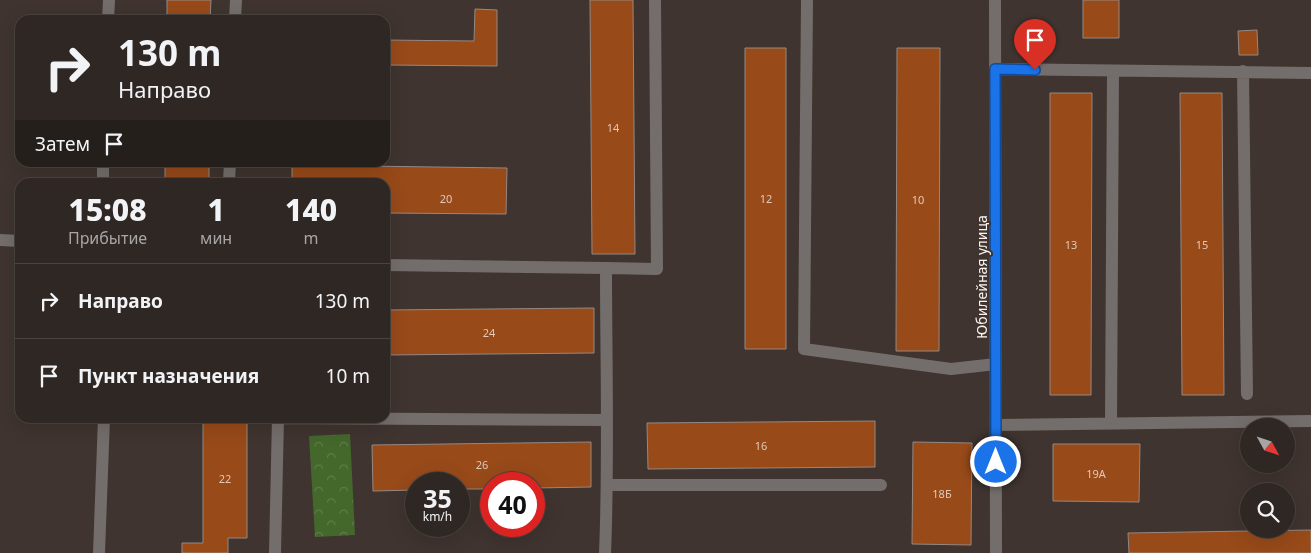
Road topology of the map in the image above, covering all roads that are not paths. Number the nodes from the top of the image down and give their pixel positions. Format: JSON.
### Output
{"nodes":[{"id":1,"x":109,"y":0,"type":"edge"},
{"id":2,"x":236,"y":0,"type":"edge"},
{"id":3,"x":655,"y":0,"type":"edge"},
{"id":4,"x":807,"y":0,"type":"edge"},
{"id":5,"x":995,"y":0,"type":"edge"},
{"id":6,"x":108,"y":15,"type":"edge"},
{"id":7,"x":235,"y":15,"type":"edge"},
{"id":8,"x":995,"y":69,"type":"junction"},
{"id":9,"x":1244,"y":71,"type":"junction"},
{"id":10,"x":1113,"y":72,"type":"junction"},
{"id":11,"x":1311,"y":73,"type":"edge"},
{"id":12,"x":0,"y":240,"type":"edge"},
{"id":13,"x":15,"y":241,"type":"edge"},
{"id":14,"x":390,"y":265,"type":"edge"},
{"id":15,"x":606,"y":268,"type":"junction"},
{"id":16,"x":996,"y":364,"type":"junction"},
{"id":17,"x":1247,"y":394,"type":"dead end"},
{"id":18,"x":390,"y":419,"type":"edge"},
{"id":19,"x":605,"y":420,"type":"junction"},
{"id":20,"x":1311,"y":420,"type":"edge"},
{"id":21,"x":104,"y":423,"type":"edge"},
{"id":22,"x":278,"y":423,"type":"edge"},
{"id":23,"x":1111,"y":423,"type":"junction"},
{"id":24,"x":996,"y":425,"type":"junction"},
{"id":25,"x":608,"y":485,"type":"junction"},
{"id":26,"x":881,"y":485,"type":"dead end"},
{"id":27,"x":100,"y":553,"type":"edge"},
{"id":28,"x":275,"y":553,"type":"edge"},
{"id":29,"x":605,"y":553,"type":"edge"},
{"id":30,"x":996,"y":553,"type":"edge"}],
"edges":[{"from":1,"to":6,"type":"street"},
{"from":2,"to":7,"type":"street"},
{"from":3,"to":15,"type":"street"},
{"from":4,"to":16,"type":"street"},
{"from":5,"to":8,"type":"street","name":"Юбилейная улица"},
{"from":8,"to":10,"type":"street"},
{"from":8,"to":16,"type":"street","name":"Юбилейная улица"},
{"from":9,"to":10,"type":"street"},
{"from":9,"to":11,"type":"street"},
{"from":9,"to":17,"type":"street"},
{"from":10,"to":23,"type":"street"},
{"from":12,"to":13,"type":"street"},
{"from":14,"to":15,"type":"street"},
{"from":15,"to":19,"type":"street"},
{"from":16,"to":24,"type":"street","name":"Юбилейная улица"},
{"from":18,"to":19,"type":"street"},
{"from":19,"to":25,"type":"street"},
{"from":20,"to":23,"type":"street"},
{"from":21,"to":27,"type":"street"},
{"from":22,"to":28,"type":"street"},
{"from":23,"to":24,"type":"street"},
{"from":24,"to":30,"type":"street","name":"Юбилейная улица"},
{"from":25,"to":26,"type":"street"},
{"from":25,"to":29,"type":"street"}]}
